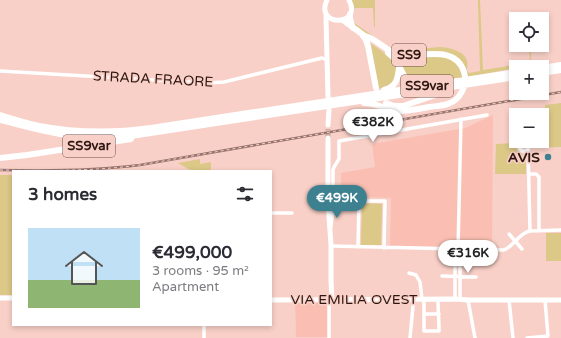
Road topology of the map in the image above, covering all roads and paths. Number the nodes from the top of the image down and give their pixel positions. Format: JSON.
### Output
{"nodes":[{"id":1,"x":327,"y":0,"type":"edge"},
{"id":2,"x":349,"y":0,"type":"edge"},
{"id":3,"x":326,"y":14,"type":"junction"},
{"id":4,"x":350,"y":14,"type":"junction"},
{"id":5,"x":334,"y":20,"type":"junction"},
{"id":6,"x":343,"y":20,"type":"junction"},
{"id":7,"x":353,"y":28,"type":"junction"},
{"id":8,"x":326,"y":32,"type":"junction"},
{"id":9,"x":361,"y":34,"type":"junction"},
{"id":10,"x":327,"y":60,"type":"junction"},
{"id":11,"x":561,"y":65,"type":"edge"},
{"id":12,"x":399,"y":67,"type":"junction"},
{"id":13,"x":549,"y":67,"type":"edge"},
{"id":14,"x":561,"y":70,"type":"edge"},
{"id":15,"x":0,"y":71,"type":"edge"},
{"id":16,"x":549,"y":72,"type":"edge"},
{"id":17,"x":509,"y":73,"type":"edge"},
{"id":18,"x":509,"y":78,"type":"edge"},
{"id":19,"x":473,"y":79,"type":"junction"},
{"id":20,"x":457,"y":86,"type":"junction"},
{"id":21,"x":376,"y":88,"type":"dead end"},
{"id":22,"x":328,"y":97,"type":"dead end"},
{"id":23,"x":349,"y":98,"type":"junction"},
{"id":24,"x":338,"y":102,"type":"junction"},
{"id":25,"x":386,"y":103,"type":"dead end"},
{"id":26,"x":320,"y":105,"type":"junction"},
{"id":27,"x":328,"y":110,"type":"dead end"},
{"id":28,"x":0,"y":115,"type":"edge"},
{"id":29,"x":487,"y":115,"type":"dead end"},
{"id":30,"x":461,"y":119,"type":"junction"},
{"id":31,"x":0,"y":120,"type":"edge"},
{"id":32,"x":328,"y":128,"type":"tunnel mouth"},
{"id":33,"x":177,"y":130,"type":"junction"},
{"id":34,"x":328,"y":138,"type":"tunnel mouth"},
{"id":35,"x":519,"y":148,"type":"edge"},
{"id":36,"x":528,"y":148,"type":"joint"},
{"id":37,"x":524,"y":151,"type":"junction"},
{"id":38,"x":529,"y":156,"type":"junction"},
{"id":39,"x":0,"y":158,"type":"edge"},
{"id":40,"x":529,"y":174,"type":"junction"},
{"id":41,"x":530,"y":195,"type":"junction"},
{"id":42,"x":539,"y":195,"type":"junction"},
{"id":43,"x":272,"y":213,"type":"edge"},
{"id":44,"x":290,"y":213,"type":"dead end"},
{"id":45,"x":530,"y":214,"type":"junction"},
{"id":46,"x":539,"y":214,"type":"junction"},
{"id":47,"x":561,"y":230,"type":"edge"},
{"id":48,"x":530,"y":231,"type":"junction"},
{"id":49,"x":539,"y":231,"type":"junction"},
{"id":50,"x":509,"y":234,"type":"dead end"},
{"id":51,"x":331,"y":237,"type":"junction"},
{"id":52,"x":515,"y":241,"type":"junction"},
{"id":53,"x":331,"y":246,"type":"junction"},
{"id":54,"x":358,"y":247,"type":"junction"},
{"id":55,"x":384,"y":248,"type":"junction"},
{"id":56,"x":458,"y":249,"type":"junction"},
{"id":57,"x":522,"y":249,"type":"dead end"},
{"id":58,"x":409,"y":274,"type":"dead end"},
{"id":59,"x":442,"y":276,"type":"dead end"},
{"id":60,"x":455,"y":277,"type":"junction"},
{"id":61,"x":460,"y":277,"type":"junction"},
{"id":62,"x":476,"y":277,"type":"dead end"},
{"id":63,"x":0,"y":298,"type":"edge"},
{"id":64,"x":12,"y":298,"type":"edge"},
{"id":65,"x":423,"y":299,"type":"junction"},
{"id":66,"x":438,"y":299,"type":"junction"},
{"id":67,"x":458,"y":299,"type":"junction"},
{"id":68,"x":272,"y":300,"type":"edge"},
{"id":69,"x":331,"y":300,"type":"junction"},
{"id":70,"x":468,"y":300,"type":"junction"},
{"id":71,"x":509,"y":300,"type":"junction"},
{"id":72,"x":545,"y":300,"type":"junction"},
{"id":73,"x":561,"y":300,"type":"edge"},
{"id":74,"x":413,"y":306,"type":"dead end"},
{"id":75,"x":438,"y":313,"type":"junction"},
{"id":76,"x":424,"y":314,"type":"junction"},
{"id":77,"x":204,"y":326,"type":"edge"},
{"id":78,"x":204,"y":338,"type":"edge"},
{"id":79,"x":329,"y":338,"type":"edge"},
{"id":80,"x":410,"y":338,"type":"edge"},
{"id":81,"x":475,"y":338,"type":"edge"},
{"id":82,"x":513,"y":338,"type":"edge"},
{"id":83,"x":527,"y":338,"type":"edge"}],
"edges":[{"from":1,"to":3,"type":"street"},
{"from":2,"to":4,"type":"street"},
{"from":3,"to":5,"type":"street"},
{"from":3,"to":8,"type":"street"},
{"from":4,"to":6,"type":"street"},
{"from":4,"to":7,"type":"highway"},
{"from":5,"to":6,"type":"street"},
{"from":5,"to":8,"type":"street"},
{"from":6,"to":7,"type":"highway","number":"SS9"},
{"from":7,"to":9,"type":"highway","number":"SS9"},
{"from":8,"to":10,"type":"street"},
{"from":9,"to":12,"type":"highway","number":"SS9"},
{"from":9,"to":21,"type":"highway","number":"SS9"},
{"from":9,"to":24,"type":"highway","number":"SS9"},
{"from":10,"to":15,"type":"street","name":"STRADA FRAORE"},
{"from":10,"to":22,"type":"street"},
{"from":11,"to":13,"type":"highway"},
{"from":12,"to":19,"type":"highway","number":"SS9"},
{"from":12,"to":23,"type":"highway","number":"SS9"},
{"from":14,"to":16,"type":"highway"},
{"from":17,"to":19,"type":"highway","number":"SS9var"},
{"from":18,"to":20,"type":"highway","number":"SS9var"},
{"from":19,"to":23,"type":"highway","number":"SS9var"},
{"from":20,"to":24,"type":"highway","number":"SS9var"},
{"from":20,"to":25,"type":"highway"},
{"from":23,"to":24,"type":"highway","number":"SS9var"},
{"from":24,"to":26,"type":"highway","number":"SS9var"},
{"from":26,"to":28,"type":"highway"},
{"from":26,"to":33,"type":"highway"},
{"from":27,"to":32,"type":"street"},
{"from":29,"to":30,"type":"street"},
{"from":30,"to":51,"type":"street"},
{"from":30,"to":56,"type":"street"},
{"from":31,"to":33,"type":"highway"},
{"from":33,"to":39,"type":"highway","number":"SS9var"},
{"from":34,"to":51,"type":"street"},
{"from":35,"to":37,"type":"street"},
{"from":36,"to":37,"type":"street"},
{"from":36,"to":38,"type":"street"},
{"from":37,"to":38,"type":"street"},
{"from":38,"to":40,"type":"street"},
{"from":40,"to":41,"type":"street"},
{"from":40,"to":42,"type":"street"},
{"from":41,"to":42,"type":"street"},
{"from":41,"to":45,"type":"street"},
{"from":42,"to":46,"type":"street"},
{"from":43,"to":44,"type":"street"},
{"from":45,"to":46,"type":"street"},
{"from":45,"to":48,"type":"street"},
{"from":46,"to":49,"type":"street"},
{"from":47,"to":49,"type":"street"},
{"from":48,"to":49,"type":"street"},
{"from":48,"to":52,"type":"street"},
{"from":50,"to":52,"type":"street"},
{"from":51,"to":53,"type":"street"},
{"from":52,"to":56,"type":"street"},
{"from":52,"to":57,"type":"street"},
{"from":53,"to":54,"type":"street"},
{"from":53,"to":69,"type":"street"},
{"from":54,"to":55,"type":"street"},
{"from":54,"to":55,"type":"street"},
{"from":55,"to":56,"type":"street"},
{"from":56,"to":60,"type":"street"},
{"from":56,"to":61,"type":"street"},
{"from":58,"to":65,"type":"street"},
{"from":59,"to":60,"type":"street"},
{"from":60,"to":61,"type":"street"},
{"from":60,"to":67,"type":"street"},
{"from":61,"to":62,"type":"street"},
{"from":61,"to":67,"type":"street"},
{"from":63,"to":64,"type":"street"},
{"from":65,"to":66,"type":"street","name":"VIA EMILIA OVEST"},
{"from":65,"to":69,"type":"street","name":"VIA EMILIA OVEST"},
{"from":65,"to":76,"type":"street"},
{"from":66,"to":67,"type":"street","name":"VIA EMILIA OVEST"},
{"from":66,"to":75,"type":"street","name":"VIA EMILIA OVEST"},
{"from":67,"to":70,"type":"street","name":"VIA EMILIA OVEST"},
{"from":68,"to":69,"type":"street","name":"VIA EMILIA OVEST"},
{"from":69,"to":79,"type":"street"},
{"from":70,"to":71,"type":"street","name":"VIA EMILIA OVEST"},
{"from":70,"to":81,"type":"street"},
{"from":71,"to":72,"type":"street","name":"VIA EMILIA OVEST"},
{"from":71,"to":82,"type":"street"},
{"from":72,"to":73,"type":"street","name":"VIA EMILIA OVEST"},
{"from":72,"to":83,"type":"street"},
{"from":74,"to":80,"type":"street"},
{"from":75,"to":76,"type":"street"},
{"from":75,"to":76,"type":"street","name":"VIA EMILIA OVEST"},
{"from":77,"to":78,"type":"street"}]}
